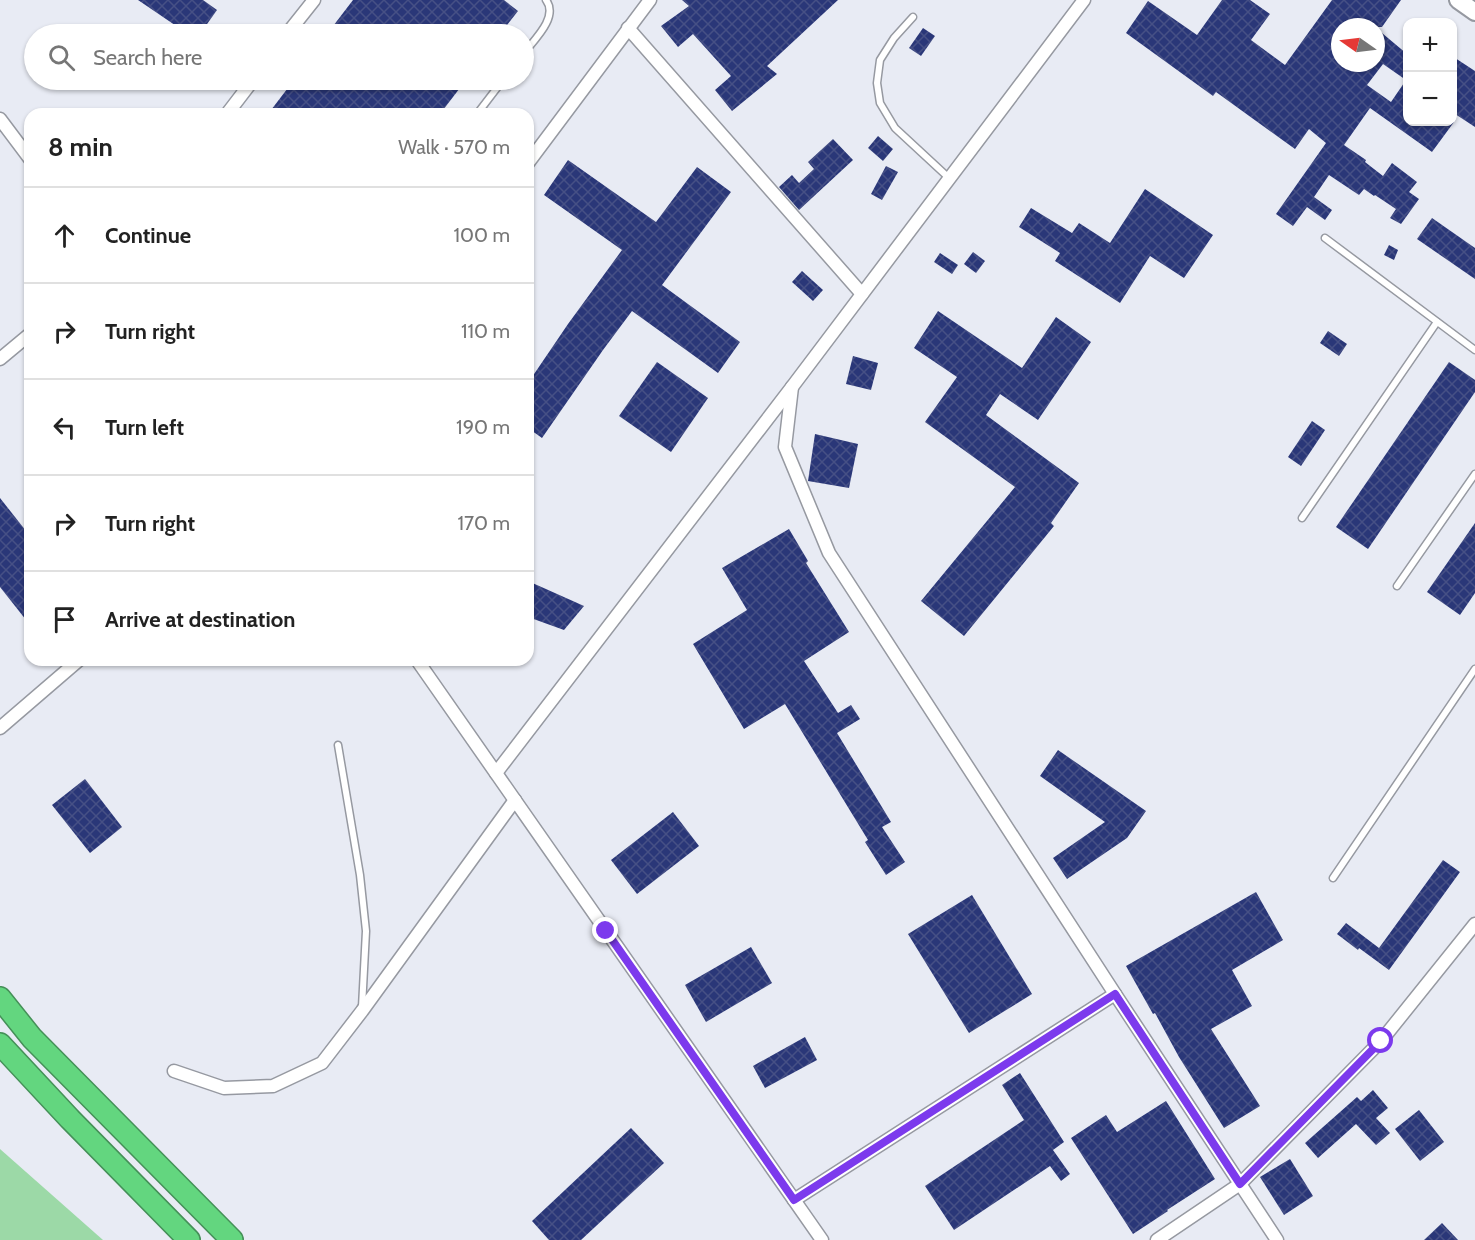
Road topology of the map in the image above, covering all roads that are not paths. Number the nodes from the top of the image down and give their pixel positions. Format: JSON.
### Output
{"nodes":[{"id":1,"x":314,"y":0,"type":"edge"},
{"id":2,"x":546,"y":0,"type":"edge"},
{"id":3,"x":650,"y":0,"type":"edge"},
{"id":4,"x":1084,"y":0,"type":"edge"},
{"id":5,"x":1458,"y":0,"type":"edge"},
{"id":6,"x":1475,"y":12,"type":"edge"},
{"id":7,"x":913,"y":17,"type":"dead end"},
{"id":8,"x":295,"y":24,"type":"edge"},
{"id":9,"x":628,"y":28,"type":"junction"},
{"id":10,"x":534,"y":40,"type":"edge"},
{"id":11,"x":245,"y":90,"type":"edge"},
{"id":12,"x":495,"y":90,"type":"edge"},
{"id":13,"x":232,"y":108,"type":"edge"},
{"id":14,"x":482,"y":108,"type":"edge"},
{"id":15,"x":0,"y":119,"type":"edge"},
{"id":16,"x":24,"y":151,"type":"edge"},
{"id":17,"x":534,"y":155,"type":"edge"},
{"id":18,"x":949,"y":179,"type":"junction"},
{"id":19,"x":1325,"y":238,"type":"dead end"},
{"id":20,"x":862,"y":294,"type":"junction"},
{"id":21,"x":1437,"y":322,"type":"junction"},
{"id":22,"x":24,"y":339,"type":"edge"},
{"id":23,"x":1475,"y":350,"type":"edge"},
{"id":24,"x":0,"y":359,"type":"edge"},
{"id":25,"x":792,"y":387,"type":"junction"},
{"id":26,"x":1475,"y":474,"type":"edge"},
{"id":27,"x":1302,"y":518,"type":"dead end"},
{"id":28,"x":1397,"y":586,"type":"dead end"},
{"id":29,"x":72,"y":666,"type":"edge"},
{"id":30,"x":421,"y":666,"type":"edge"},
{"id":31,"x":1475,"y":669,"type":"edge"},
{"id":32,"x":0,"y":728,"type":"edge"},
{"id":33,"x":338,"y":745,"type":"dead end"},
{"id":34,"x":496,"y":773,"type":"junction"},
{"id":35,"x":515,"y":800,"type":"junction"},
{"id":36,"x":1333,"y":878,"type":"dead end"},
{"id":37,"x":1475,"y":924,"type":"edge"},
{"id":38,"x":1115,"y":994,"type":"junction"},
{"id":39,"x":0,"y":998,"type":"edge"},
{"id":40,"x":362,"y":1011,"type":"junction"},
{"id":41,"x":0,"y":1044,"type":"edge"},
{"id":42,"x":174,"y":1071,"type":"dead end"},
{"id":43,"x":1240,"y":1184,"type":"junction"},
{"id":44,"x":794,"y":1200,"type":"junction"},
{"id":45,"x":189,"y":1240,"type":"edge"},
{"id":46,"x":232,"y":1240,"type":"edge"},
{"id":47,"x":822,"y":1240,"type":"edge"},
{"id":48,"x":1157,"y":1240,"type":"edge"},
{"id":49,"x":1277,"y":1240,"type":"edge"}],
"edges":[{"from":1,"to":8,"type":"street"},
{"from":2,"to":10,"type":"lane"},
{"from":3,"to":9,"type":"street"},
{"from":4,"to":18,"type":"street"},
{"from":5,"to":6,"type":"main road"},
{"from":7,"to":18,"type":"lane"},
{"from":9,"to":17,"type":"street"},
{"from":9,"to":20,"type":"street"},
{"from":11,"to":13,"type":"street"},
{"from":12,"to":14,"type":"lane"},
{"from":15,"to":16,"type":"street"},
{"from":18,"to":20,"type":"street"},
{"from":19,"to":21,"type":"lane"},
{"from":20,"to":25,"type":"street"},
{"from":21,"to":23,"type":"lane"},
{"from":21,"to":27,"type":"lane"},
{"from":22,"to":24,"type":"street"},
{"from":25,"to":34,"type":"street"},
{"from":25,"to":38,"type":"street"},
{"from":26,"to":28,"type":"lane"},
{"from":29,"to":32,"type":"street"},
{"from":30,"to":34,"type":"street"},
{"from":31,"to":36,"type":"lane"},
{"from":33,"to":40,"type":"lane"},
{"from":34,"to":35,"type":"street"},
{"from":35,"to":40,"type":"street"},
{"from":35,"to":44,"type":"street"},
{"from":37,"to":43,"type":"street"},
{"from":38,"to":43,"type":"street"},
{"from":38,"to":44,"type":"street"},
{"from":39,"to":46,"type":"highway"},
{"from":40,"to":42,"type":"street"},
{"from":41,"to":45,"type":"highway"},
{"from":43,"to":48,"type":"street"},
{"from":43,"to":49,"type":"street"},
{"from":44,"to":47,"type":"street"}]}
